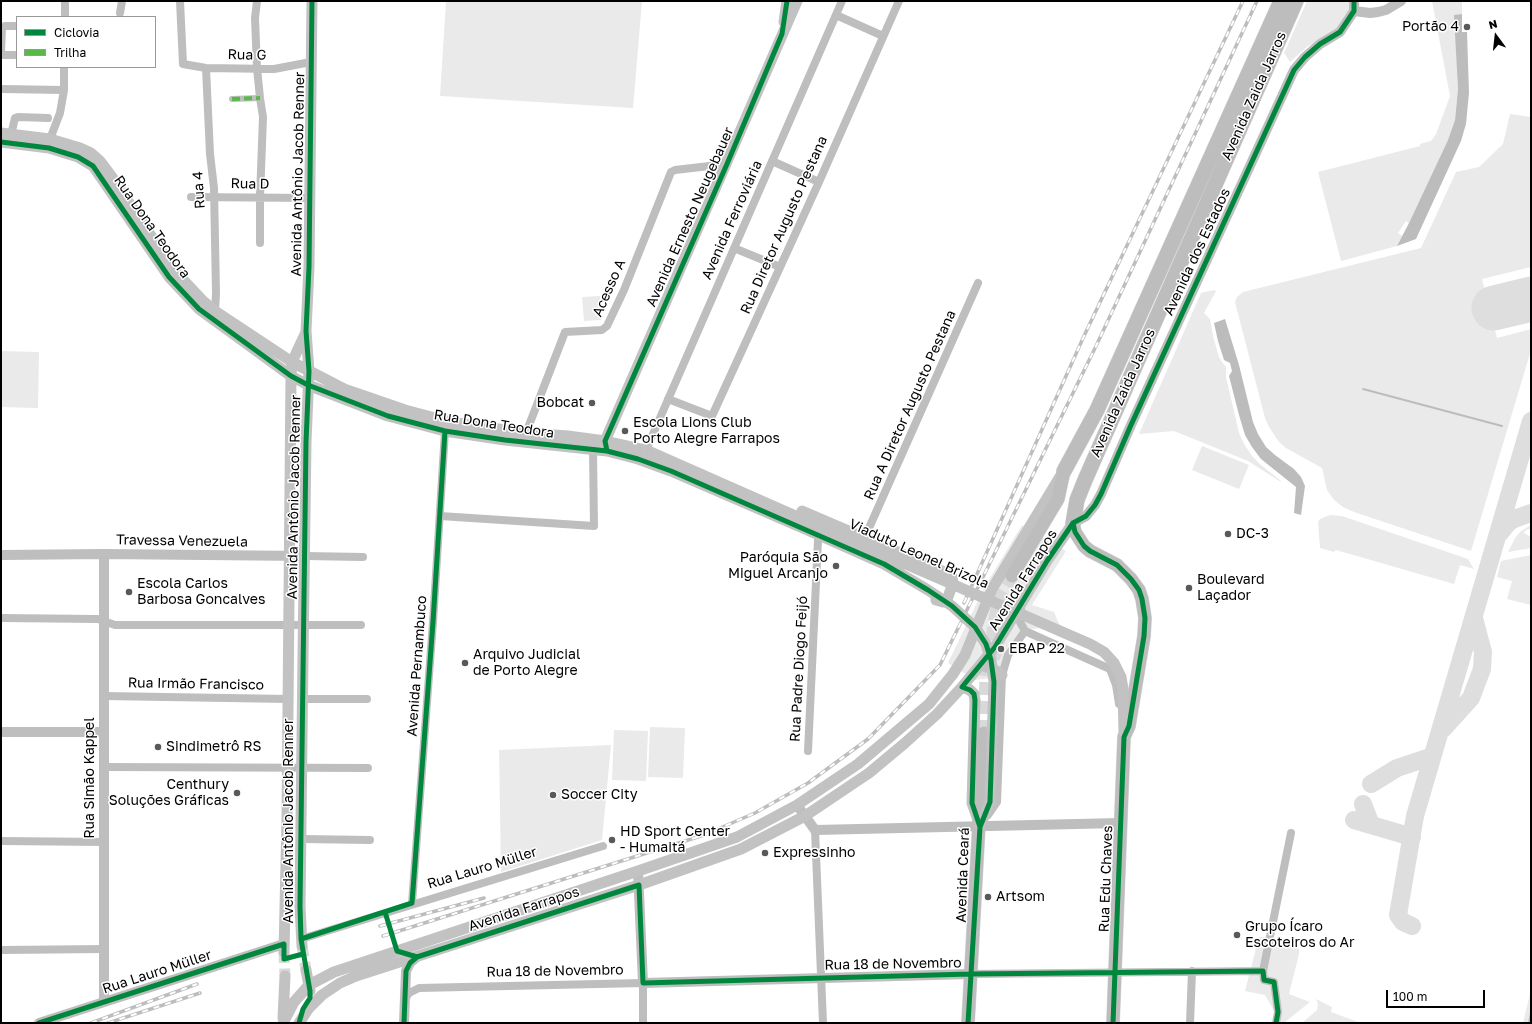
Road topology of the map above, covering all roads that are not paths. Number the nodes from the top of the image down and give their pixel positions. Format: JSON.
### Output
{"nodes":[{"id":1,"x":65,"y":1,"type":"edge"},
{"id":2,"x":122,"y":1,"type":"edge"},
{"id":3,"x":180,"y":1,"type":"edge"},
{"id":4,"x":257,"y":1,"type":"edge"},
{"id":5,"x":312,"y":1,"type":"edge"},
{"id":6,"x":787,"y":1,"type":"edge"},
{"id":7,"x":797,"y":1,"type":"edge"},
{"id":8,"x":842,"y":1,"type":"edge"},
{"id":9,"x":899,"y":1,"type":"edge"},
{"id":10,"x":1281,"y":1,"type":"edge"},
{"id":11,"x":1296,"y":1,"type":"edge"},
{"id":12,"x":1401,"y":1,"type":"edge"},
{"id":13,"x":1354,"y":6,"type":"edge"},
{"id":14,"x":120,"y":13,"type":"dead end"},
{"id":15,"x":836,"y":15,"type":"junction"},
{"id":16,"x":65,"y":16,"type":"edge"},
{"id":17,"x":16,"y":26,"type":"edge"},
{"id":18,"x":782,"y":34,"type":"junction"},
{"id":19,"x":883,"y":36,"type":"junction"},
{"id":20,"x":16,"y":55,"type":"edge"},
{"id":21,"x":311,"y":62,"type":"junction"},
{"id":22,"x":64,"y":68,"type":"edge"},
{"id":23,"x":206,"y":68,"type":"junction"},
{"id":24,"x":257,"y":68,"type":"junction"},
{"id":25,"x":1,"y":89,"type":"edge"},
{"id":26,"x":64,"y":90,"type":"junction"},
{"id":27,"x":260,"y":98,"type":"junction"},
{"id":28,"x":232,"y":99,"type":"dead end"},
{"id":29,"x":48,"y":118,"type":"dead end"},
{"id":30,"x":6,"y":134,"type":"edge"},
{"id":31,"x":50,"y":139,"type":"junction"},
{"id":32,"x":1,"y":142,"type":"edge"},
{"id":33,"x":772,"y":161,"type":"junction"},
{"id":34,"x":727,"y":164,"type":"junction"},
{"id":35,"x":819,"y":182,"type":"junction"},
{"id":36,"x":191,"y":197,"type":"dead end"},
{"id":37,"x":214,"y":197,"type":"junction"},
{"id":38,"x":260,"y":197,"type":"junction"},
{"id":39,"x":309,"y":198,"type":"junction"},
{"id":40,"x":260,"y":242,"type":"dead end"},
{"id":41,"x":734,"y":248,"type":"junction"},
{"id":42,"x":780,"y":267,"type":"junction"},
{"id":43,"x":978,"y":283,"type":"dead end"},
{"id":44,"x":215,"y":311,"type":"junction"},
{"id":45,"x":306,"y":331,"type":"junction"},
{"id":46,"x":292,"y":362,"type":"junction"},
{"id":47,"x":309,"y":372,"type":"junction"},
{"id":48,"x":291,"y":376,"type":"junction"},
{"id":49,"x":308,"y":385,"type":"junction"},
{"id":50,"x":326,"y":393,"type":"junction"},
{"id":51,"x":668,"y":399,"type":"junction"},
{"id":52,"x":365,"y":402,"type":"junction"},
{"id":53,"x":307,"y":406,"type":"junction"},
{"id":54,"x":448,"y":426,"type":"junction"},
{"id":55,"x":526,"y":433,"type":"junction"},
{"id":56,"x":582,"y":438,"type":"junction"},
{"id":57,"x":306,"y":442,"type":"junction"},
{"id":58,"x":291,"y":443,"type":"junction"},
{"id":59,"x":606,"y":446,"type":"junction"},
{"id":60,"x":593,"y":450,"type":"junction"},
{"id":61,"x":646,"y":450,"type":"junction"},
{"id":62,"x":1064,"y":471,"type":"junction"},
{"id":63,"x":290,"y":485,"type":"junction"},
{"id":64,"x":306,"y":485,"type":"junction"},
{"id":65,"x":765,"y":502,"type":"junction"},
{"id":66,"x":440,"y":516,"type":"junction"},
{"id":67,"x":1073,"y":523,"type":"junction"},
{"id":68,"x":815,"y":532,"type":"junction"},
{"id":69,"x":865,"y":537,"type":"junction"},
{"id":70,"x":104,"y":554,"type":"junction"},
{"id":71,"x":1,"y":555,"type":"edge"},
{"id":72,"x":290,"y":556,"type":"junction"},
{"id":73,"x":305,"y":556,"type":"junction"},
{"id":74,"x":363,"y":557,"type":"dead end"},
{"id":75,"x":1012,"y":576,"type":"tunnel mouth"},
{"id":76,"x":1022,"y":602,"type":"junction"},
{"id":77,"x":1,"y":618,"type":"edge"},
{"id":78,"x":104,"y":622,"type":"junction"},
{"id":79,"x":289,"y":625,"type":"junction"},
{"id":80,"x":303,"y":625,"type":"junction"},
{"id":81,"x":361,"y":625,"type":"dead end"},
{"id":82,"x":1025,"y":631,"type":"junction"},
{"id":83,"x":288,"y":656,"type":"junction"},
{"id":84,"x":303,"y":656,"type":"junction"},
{"id":85,"x":979,"y":666,"type":"junction"},
{"id":86,"x":1002,"y":675,"type":"junction"},
{"id":87,"x":962,"y":687,"type":"junction"},
{"id":88,"x":104,"y":696,"type":"junction"},
{"id":89,"x":288,"y":698,"type":"junction"},
{"id":90,"x":367,"y":698,"type":"dead end"},
{"id":91,"x":302,"y":699,"type":"junction"},
{"id":92,"x":1,"y":732,"type":"edge"},
{"id":93,"x":104,"y":732,"type":"junction"},
{"id":94,"x":984,"y":733,"type":"tunnel mouth"},
{"id":95,"x":1124,"y":734,"type":"junction"},
{"id":96,"x":808,"y":751,"type":"dead end"},
{"id":97,"x":104,"y":767,"type":"junction"},
{"id":98,"x":287,"y":768,"type":"junction"},
{"id":99,"x":302,"y":768,"type":"junction"},
{"id":100,"x":368,"y":768,"type":"dead end"},
{"id":101,"x":287,"y":792,"type":"junction"},
{"id":102,"x":302,"y":793,"type":"junction"},
{"id":103,"x":797,"y":805,"type":"junction"},
{"id":104,"x":805,"y":816,"type":"junction"},
{"id":105,"x":287,"y":820,"type":"junction"},
{"id":106,"x":302,"y":821,"type":"junction"},
{"id":107,"x":1120,"y":823,"type":"junction"},
{"id":108,"x":980,"y":827,"type":"junction"},
{"id":109,"x":815,"y":830,"type":"junction"},
{"id":110,"x":1291,"y":833,"type":"dead end"},
{"id":111,"x":302,"y":839,"type":"junction"},
{"id":112,"x":370,"y":840,"type":"dead end"},
{"id":113,"x":1,"y":841,"type":"edge"},
{"id":114,"x":104,"y":842,"type":"junction"},
{"id":115,"x":603,"y":846,"type":"dead end"},
{"id":116,"x":638,"y":871,"type":"junction"},
{"id":117,"x":639,"y":885,"type":"junction"},
{"id":118,"x":412,"y":903,"type":"junction"},
{"id":119,"x":284,"y":905,"type":"junction"},
{"id":120,"x":300,"y":906,"type":"junction"},
{"id":121,"x":301,"y":943,"type":"joint"},
{"id":122,"x":284,"y":948,"type":"joint"},
{"id":123,"x":104,"y":949,"type":"junction"},
{"id":124,"x":1,"y":950,"type":"edge"},
{"id":125,"x":417,"y":957,"type":"junction"},
{"id":126,"x":1192,"y":971,"type":"junction"},
{"id":127,"x":1263,"y":971,"type":"junction"},
{"id":128,"x":334,"y":972,"type":"junction"},
{"id":129,"x":1115,"y":972,"type":"junction"},
{"id":130,"x":970,"y":974,"type":"junction"},
{"id":131,"x":284,"y":976,"type":"tunnel mouth"},
{"id":132,"x":821,"y":978,"type":"junction"},
{"id":133,"x":643,"y":983,"type":"junction"},
{"id":134,"x":309,"y":985,"type":"junction"},
{"id":135,"x":405,"y":999,"type":"junction"},
{"id":136,"x":104,"y":1002,"type":"junction"},
{"id":137,"x":300,"y":1020,"type":"edge"},
{"id":138,"x":39,"y":1023,"type":"edge"},
{"id":139,"x":283,"y":1023,"type":"edge"},
{"id":140,"x":404,"y":1023,"type":"edge"},
{"id":141,"x":643,"y":1023,"type":"edge"},
{"id":142,"x":823,"y":1023,"type":"edge"},
{"id":143,"x":968,"y":1023,"type":"edge"},
{"id":144,"x":1113,"y":1023,"type":"edge"},
{"id":145,"x":1190,"y":1023,"type":"edge"},
{"id":146,"x":1276,"y":1023,"type":"edge"}],
"edges":[{"from":1,"to":16,"type":"street"},
{"from":2,"to":14,"type":"street"},
{"from":3,"to":23,"type":"street","name":"Rua G"},
{"from":4,"to":24,"type":"street"},
{"from":5,"to":21,"type":"main road","name":"Avenida Antônio Jacob Renner"},
{"from":6,"to":18,"type":"main road","name":"Avenida Ernesto Neugebauer"},
{"from":7,"to":18,"type":"main road","name":"Avenida Ernesto Neugebauer"},
{"from":8,"to":15,"type":"street","name":"Avenida Ferroviária"},
{"from":9,"to":19,"type":"street","name":"Rua Diretor Augusto Pestana"},
{"from":10,"to":62,"type":"highway","name":"Avenida Zaida Jarros"},
{"from":11,"to":67,"type":"highway","name":"Avenida Zaida Jarros"},
{"from":12,"to":13,"type":"street"},
{"from":13,"to":67,"type":"street","name":"Avenida dos Estados"},
{"from":15,"to":19,"type":"street"},
{"from":15,"to":33,"type":"street","name":"Avenida Ferroviária"},
{"from":17,"to":20,"type":"street"},
{"from":18,"to":34,"type":"main road","name":"Avenida Ernesto Neugebauer"},
{"from":19,"to":35,"type":"street","name":"Rua Diretor Augusto Pestana"},
{"from":21,"to":24,"type":"street","name":"Rua G"},
{"from":21,"to":39,"type":"main road","name":"Avenida Antônio Jacob Renner"},
{"from":22,"to":26,"type":"street"},
{"from":23,"to":24,"type":"street","name":"Rua G"},
{"from":23,"to":37,"type":"street","name":"Rua 4"},
{"from":24,"to":27,"type":"street"},
{"from":25,"to":26,"type":"street"},
{"from":26,"to":31,"type":"street"},
{"from":27,"to":28,"type":"street"},
{"from":27,"to":38,"type":"street"},
{"from":29,"to":30,"type":"street"},
{"from":30,"to":31,"type":"main road","name":"Rua Dona Teodora"},
{"from":31,"to":44,"type":"main road","name":"Rua Dona Teodora"},
{"from":32,"to":48,"type":"main road","name":"Rua Dona Teodora"},
{"from":33,"to":35,"type":"street"},
{"from":33,"to":41,"type":"street","name":"Avenida Ferroviária"},
{"from":34,"to":55,"type":"street","name":"Acesso A"},
{"from":34,"to":59,"type":"main road","name":"Avenida Ernesto Neugebauer"},
{"from":35,"to":42,"type":"street","name":"Rua Diretor Augusto Pestana"},
{"from":36,"to":37,"type":"street","name":"Rua D"},
{"from":37,"to":38,"type":"street","name":"Rua D"},
{"from":37,"to":44,"type":"street","name":"Rua 4"},
{"from":38,"to":39,"type":"street","name":"Rua D"},
{"from":38,"to":40,"type":"street"},
{"from":39,"to":45,"type":"main road","name":"Avenida Antônio Jacob Renner"},
{"from":41,"to":42,"type":"street"},
{"from":41,"to":51,"type":"street","name":"Avenida Ferroviária"},
{"from":42,"to":51,"type":"street","name":"Rua Diretor Augusto Pestana"},
{"from":43,"to":69,"type":"street","name":"Rua A Diretor Augusto Pestana"},
{"from":44,"to":46,"type":"main road","name":"Rua Dona Teodora"},
{"from":45,"to":46,"type":"main road","name":"Avenida Antônio Jacob Renner"},
{"from":45,"to":47,"type":"main road","name":"Avenida Antônio Jacob Renner"},
{"from":46,"to":47,"type":"main road","name":"Rua Dona Teodora"},
{"from":46,"to":48,"type":"main road","name":"Avenida Antônio Jacob Renner"},
{"from":47,"to":49,"type":"main road","name":"Avenida Antônio Jacob Renner"},
{"from":47,"to":52,"type":"main road","name":"Rua Dona Teodora"},
{"from":48,"to":49,"type":"main road","name":"Rua Dona Teodora"},
{"from":48,"to":58,"type":"main road","name":"Avenida Antônio Jacob Renner"},
{"from":49,"to":50,"type":"main road","name":"Rua Dona Teodora"},
{"from":49,"to":53,"type":"main road","name":"Avenida Antônio Jacob Renner"},
{"from":50,"to":52,"type":"main road","name":"Rua Dona Teodora"},
{"from":50,"to":53,"type":"main road"},
{"from":51,"to":61,"type":"street","name":"Avenida Ferroviária"},
{"from":52,"to":54,"type":"main road","name":"Rua Dona Teodora"},
{"from":53,"to":57,"type":"main road","name":"Avenida Antônio Jacob Renner"},
{"from":54,"to":55,"type":"main road","name":"Rua Dona Teodora"},
{"from":54,"to":60,"type":"main road","name":"Rua Dona Teodora"},
{"from":54,"to":66,"type":"street","name":"Avenida Pernambuco"},
{"from":55,"to":56,"type":"main road","name":"Rua Dona Teodora"},
{"from":56,"to":59,"type":"main road","name":"Rua Dona Teodora"},
{"from":56,"to":60,"type":"street"},
{"from":57,"to":58,"type":"main road"},
{"from":57,"to":64,"type":"main road","name":"Avenida Antônio Jacob Renner"},
{"from":58,"to":63,"type":"main road","name":"Avenida Antônio Jacob Renner"},
{"from":59,"to":60,"type":"main road","name":"Rua Dona Teodora"},
{"from":59,"to":61,"type":"main road","name":"Rua Dona Teodora"},
{"from":59,"to":68,"type":"main road","name":"Rua Dona Teodora"},
{"from":60,"to":66,"type":"street"},
{"from":61,"to":65,"type":"main road","name":"Rua Dona Teodora"},
{"from":62,"to":75,"type":"main road","name":"Avenida Farrapos"},
{"from":62,"to":103,"type":"main road","name":"Avenida Farrapos"},
{"from":63,"to":64,"type":"main road"},
{"from":63,"to":72,"type":"main road","name":"Avenida Antônio Jacob Renner"},
{"from":64,"to":73,"type":"main road","name":"Avenida Antônio Jacob Renner"},
{"from":65,"to":68,"type":"main road","name":"Rua Dona Teodora"},
{"from":65,"to":69,"type":"main road"},
{"from":66,"to":118,"type":"street","name":"Avenida Pernambuco"},
{"from":67,"to":76,"type":"main road","name":"Avenida Farrapos"},
{"from":67,"to":95,"type":"main road"},
{"from":68,"to":69,"type":"main road"},
{"from":68,"to":95,"type":"main road","name":"Viaduto Leonel Brizola","bridge":true},
{"from":68,"to":96,"type":"street","name":"Rua Padre Diogo Feijó"},
{"from":68,"to":108,"type":"main road","name":"Viaduto Leonel Brizola","bridge":true},
{"from":70,"to":71,"type":"street","name":"Travessa Venezuela"},
{"from":70,"to":72,"type":"street","name":"Travessa Venezuela"},
{"from":70,"to":78,"type":"street","name":"Rua Simão Kappel"},
{"from":72,"to":73,"type":"street","name":"Travessa Venezuela"},
{"from":72,"to":79,"type":"main road","name":"Avenida Antônio Jacob Renner"},
{"from":73,"to":74,"type":"street","name":"Travessa Venezuela"},
{"from":73,"to":80,"type":"main road","name":"Avenida Antônio Jacob Renner"},
{"from":76,"to":82,"type":"street"},
{"from":76,"to":85,"type":"main road","name":"Avenida Farrapos"},
{"from":77,"to":78,"type":"street"},
{"from":78,"to":79,"type":"street"},
{"from":78,"to":88,"type":"street","name":"Rua Simão Kappel"},
{"from":79,"to":80,"type":"street"},
{"from":79,"to":83,"type":"main road","name":"Avenida Antônio Jacob Renner"},
{"from":80,"to":81,"type":"street"},
{"from":80,"to":84,"type":"main road","name":"Avenida Antônio Jacob Renner"},
{"from":82,"to":86,"type":"street","name":"Avenida Ceará"},
{"from":82,"to":95,"type":"street","name":"Rua Edu Chaves"},
{"from":83,"to":84,"type":"main road"},
{"from":83,"to":89,"type":"main road","name":"Avenida Antônio Jacob Renner"},
{"from":84,"to":91,"type":"main road","name":"Avenida Antônio Jacob Renner"},
{"from":85,"to":86,"type":"main road"},
{"from":85,"to":87,"type":"main road","name":"Avenida Farrapos"},
{"from":86,"to":108,"type":"street","name":"Avenida Ceará"},
{"from":87,"to":104,"type":"main road","name":"Avenida Farrapos"},
{"from":87,"to":108,"type":"main road","name":"Avenida Ceará"},
{"from":88,"to":89,"type":"street","name":"Rua Irmão Francisco"},
{"from":88,"to":93,"type":"street","name":"Rua Simão Kappel"},
{"from":89,"to":98,"type":"main road","name":"Avenida Antônio Jacob Renner"},
{"from":90,"to":91,"type":"street"},
{"from":91,"to":99,"type":"main road","name":"Avenida Antônio Jacob Renner"},
{"from":92,"to":93,"type":"street"},
{"from":93,"to":97,"type":"street","name":"Rua Simão Kappel"},
{"from":94,"to":108,"type":"main road","name":"Avenida Ceará"},
{"from":95,"to":107,"type":"main road","name":"Rua Edu Chaves"},
{"from":97,"to":98,"type":"street"},
{"from":97,"to":114,"type":"street","name":"Rua Simão Kappel"},
{"from":98,"to":99,"type":"street"},
{"from":98,"to":101,"type":"main road","name":"Avenida Antônio Jacob Renner"},
{"from":99,"to":100,"type":"street"},
{"from":99,"to":102,"type":"main road","name":"Avenida Antônio Jacob Renner"},
{"from":101,"to":102,"type":"main road"},
{"from":101,"to":105,"type":"main road","name":"Avenida Antônio Jacob Renner"},
{"from":102,"to":106,"type":"main road","name":"Avenida Antônio Jacob Renner"},
{"from":103,"to":104,"type":"street"},
{"from":103,"to":116,"type":"main road","name":"Avenida Farrapos"},
{"from":104,"to":109,"type":"street"},
{"from":104,"to":117,"type":"main road","name":"Avenida Farrapos"},
{"from":105,"to":106,"type":"main road"},
{"from":105,"to":119,"type":"main road","name":"Avenida Antônio Jacob Renner"},
{"from":106,"to":111,"type":"main road","name":"Avenida Antônio Jacob Renner"},
{"from":107,"to":108,"type":"street"},
{"from":107,"to":129,"type":"main road","name":"Rua Edu Chaves"},
{"from":108,"to":109,"type":"street"},
{"from":108,"to":130,"type":"main road","name":"Avenida Ceará"},
{"from":109,"to":132,"type":"street"},
{"from":110,"to":127,"type":"street"},
{"from":111,"to":112,"type":"street"},
{"from":111,"to":120,"type":"main road","name":"Avenida Antônio Jacob Renner"},
{"from":113,"to":114,"type":"street"},
{"from":114,"to":123,"type":"street","name":"Rua Simão Kappel"},
{"from":115,"to":118,"type":"street","name":"Rua Lauro Müller"},
{"from":116,"to":117,"type":"street"},
{"from":116,"to":128,"type":"main road","name":"Avenida Farrapos"},
{"from":117,"to":125,"type":"main road","name":"Avenida Farrapos"},
{"from":117,"to":133,"type":"street"},
{"from":118,"to":121,"type":"street","name":"Rua Lauro Müller"},
{"from":119,"to":120,"type":"main road"},
{"from":119,"to":122,"type":"main road","name":"Avenida Antônio Jacob Renner"},
{"from":120,"to":121,"type":"main road","name":"Avenida Antônio Jacob Renner"},
{"from":122,"to":136,"type":"street","name":"Rua Lauro Müller"},
{"from":123,"to":124,"type":"street"},
{"from":123,"to":136,"type":"street","name":"Rua Simão Kappel"},
{"from":125,"to":135,"type":"street"},
{"from":125,"to":137,"type":"main road","name":"Avenida Farrapos"},
{"from":126,"to":127,"type":"street","name":"Rua 18 de Novembro"},
{"from":126,"to":129,"type":"street","name":"Rua 18 de Novembro"},
{"from":126,"to":145,"type":"street"},
{"from":127,"to":146,"type":"street"},
{"from":128,"to":134,"type":"main road","name":"Avenida Farrapos"},
{"from":128,"to":134,"type":"main road"},
{"from":129,"to":130,"type":"street","name":"Rua 18 de Novembro"},
{"from":129,"to":144,"type":"main road","name":"Rua Edu Chaves"},
{"from":130,"to":132,"type":"street","name":"Rua 18 de Novembro"},
{"from":130,"to":143,"type":"main road","name":"Avenida Ceará"},
{"from":131,"to":139,"type":"main road"},
{"from":132,"to":133,"type":"street","name":"Rua 18 de Novembro"},
{"from":132,"to":142,"type":"street"},
{"from":133,"to":135,"type":"street","name":"Rua 18 de Novembro"},
{"from":133,"to":141,"type":"street"},
{"from":134,"to":137,"type":"main road"},
{"from":134,"to":139,"type":"main road","name":"Avenida Farrapos"},
{"from":135,"to":140,"type":"street"},
{"from":136,"to":138,"type":"street","name":"Rua Lauro Müller"}]}
